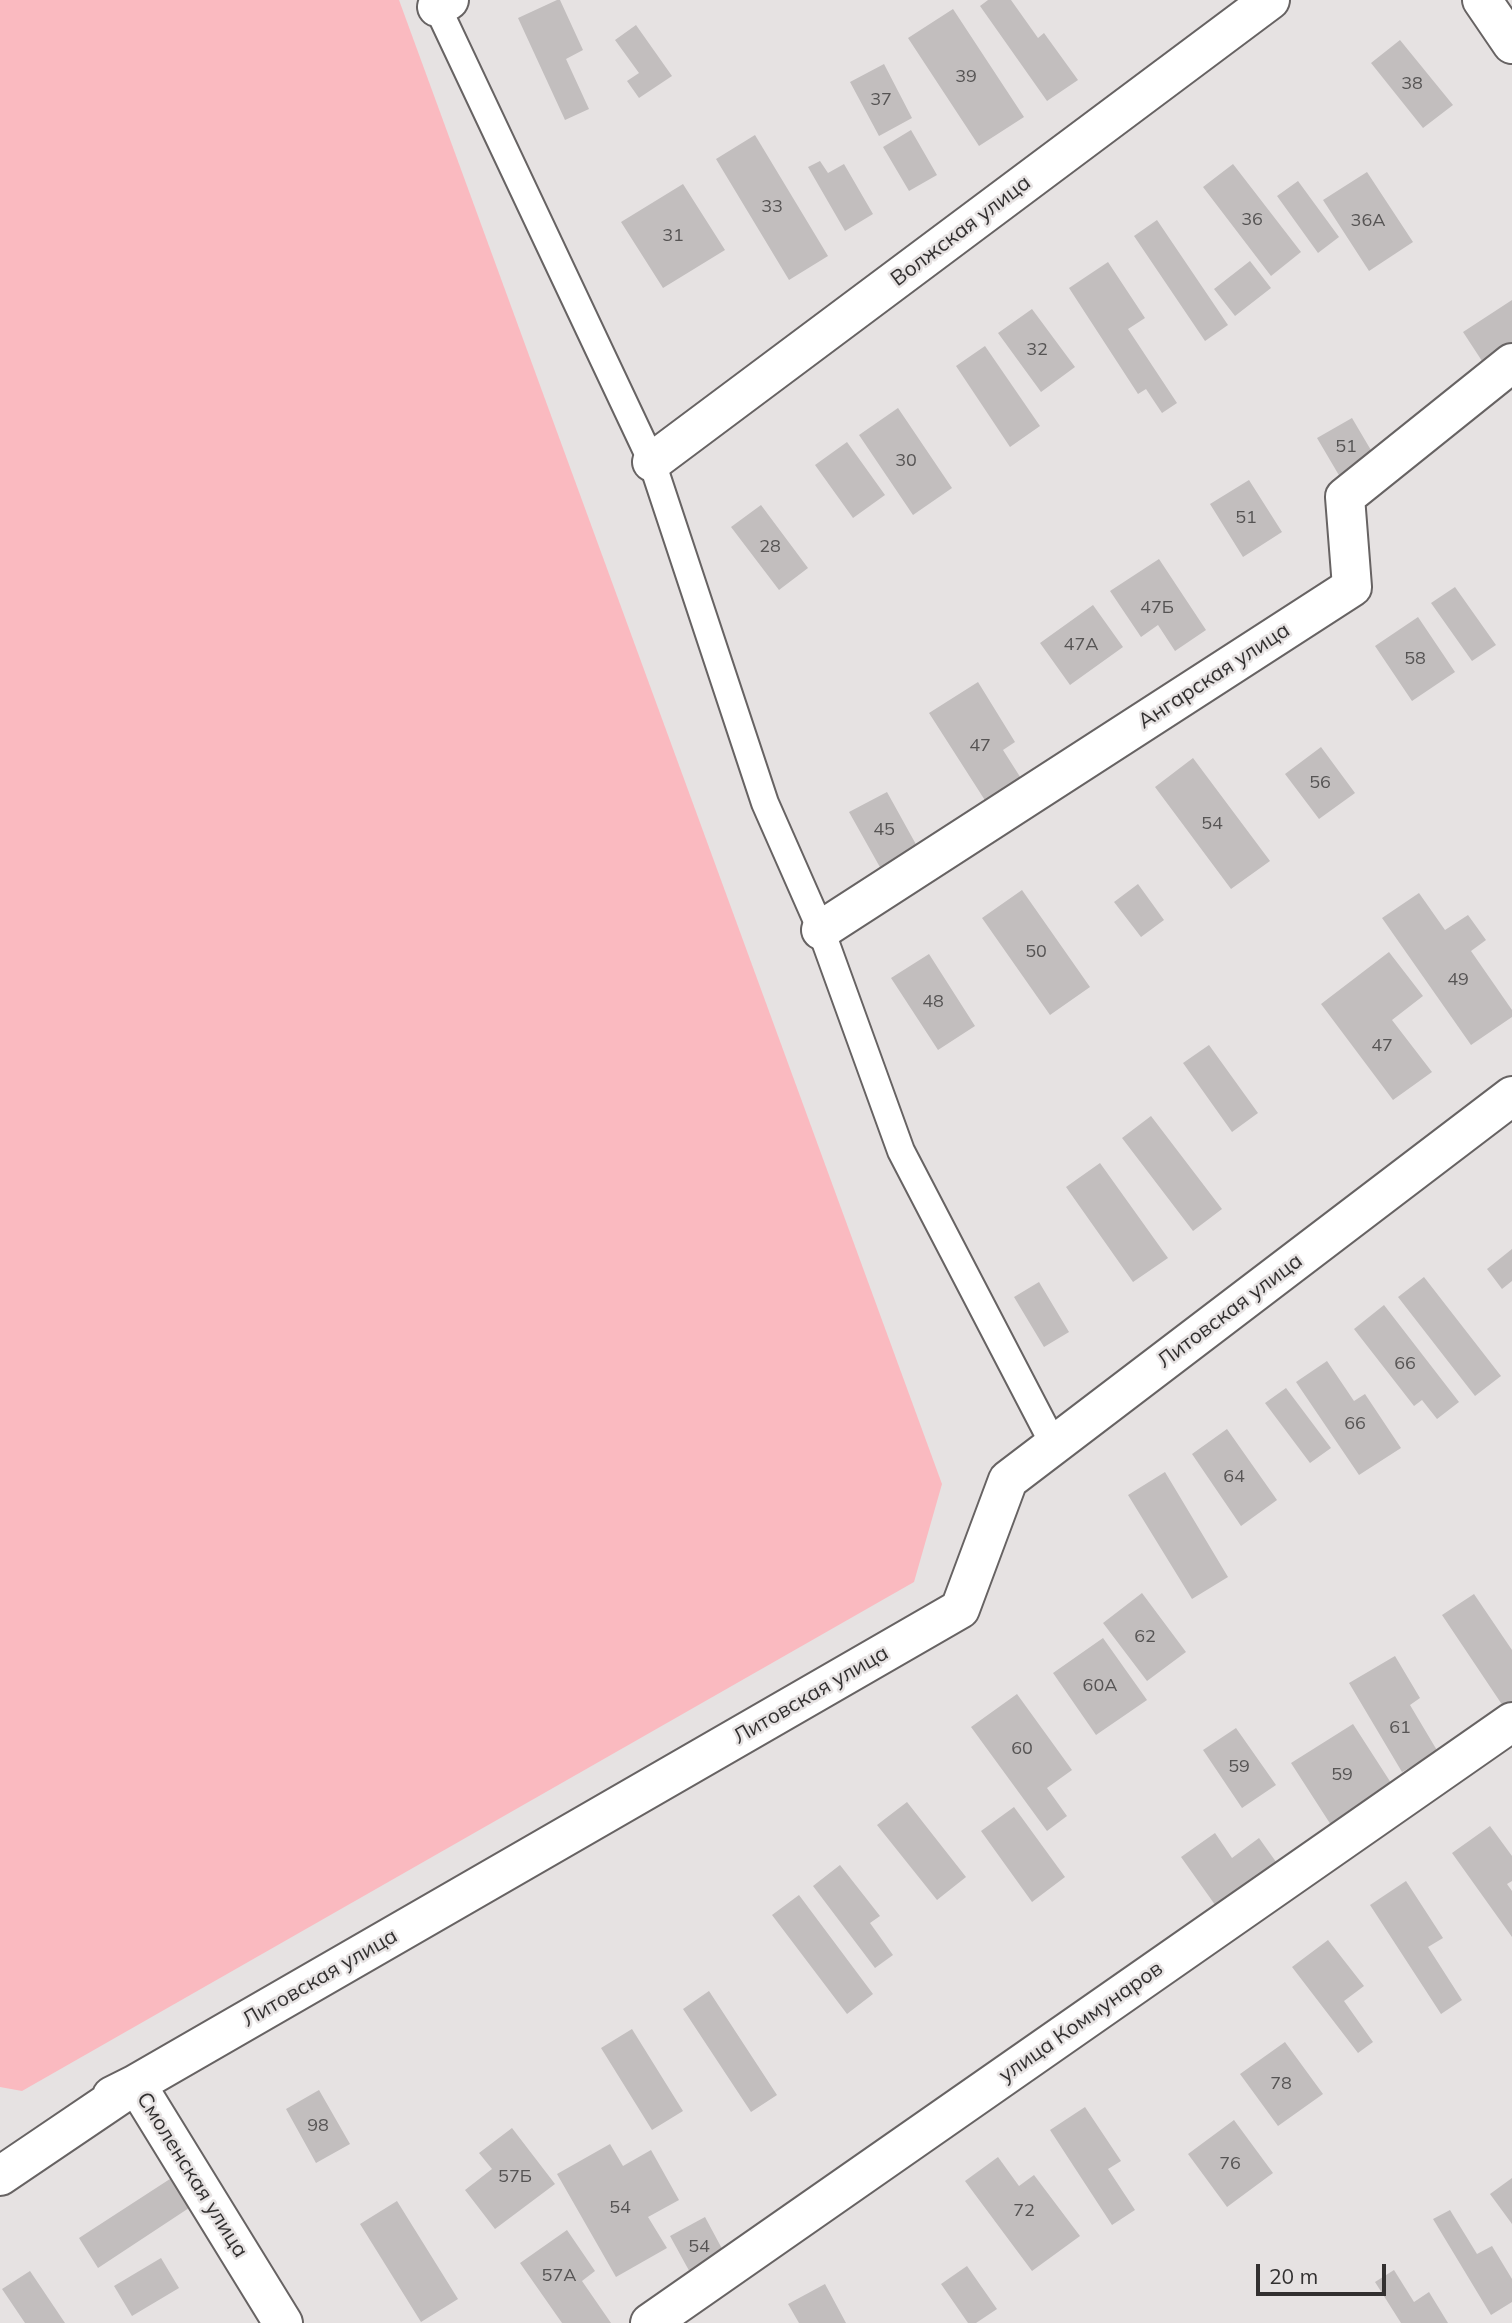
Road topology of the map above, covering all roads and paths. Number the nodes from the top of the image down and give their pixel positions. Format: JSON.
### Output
{"nodes":[{"id":1,"x":1270,"y":0,"type":"edge"},
{"id":2,"x":1482,"y":0,"type":"edge"},
{"id":3,"x":440,"y":2,"type":"edge"},
{"id":4,"x":1512,"y":44,"type":"edge"},
{"id":5,"x":1512,"y":363,"type":"edge"},
{"id":6,"x":652,"y":462,"type":"junction"},
{"id":7,"x":821,"y":930,"type":"junction"},
{"id":8,"x":1512,"y":1096,"type":"edge"},
{"id":9,"x":1054,"y":1445,"type":"junction"},
{"id":10,"x":1512,"y":1722,"type":"edge"},
{"id":11,"x":136,"y":2084,"type":"junction"},
{"id":12,"x":0,"y":2150,"type":"edge"},
{"id":13,"x":0,"y":2176,"type":"edge"},
{"id":14,"x":283,"y":2323,"type":"edge"},
{"id":15,"x":650,"y":2323,"type":"edge"}],
"edges":[{"from":1,"to":6,"type":"street","name":"Волжская улица"},
{"from":2,"to":4,"type":"street"},
{"from":3,"to":6,"type":"lane"},
{"from":5,"to":7,"type":"street","name":"Ангарская улица"},
{"from":6,"to":7,"type":"lane"},
{"from":7,"to":9,"type":"lane"},
{"from":8,"to":9,"type":"street","name":"Литовская улица"},
{"from":9,"to":11,"type":"street","name":"Литовская улица"},
{"from":10,"to":15,"type":"street","name":"улица Коммунаров"},
{"from":11,"to":12,"type":"street","name":"Смоленская улица"},
{"from":11,"to":13,"type":"street","name":"Литовская улица"},
{"from":11,"to":14,"type":"street","name":"Смоленская улица"}]}
